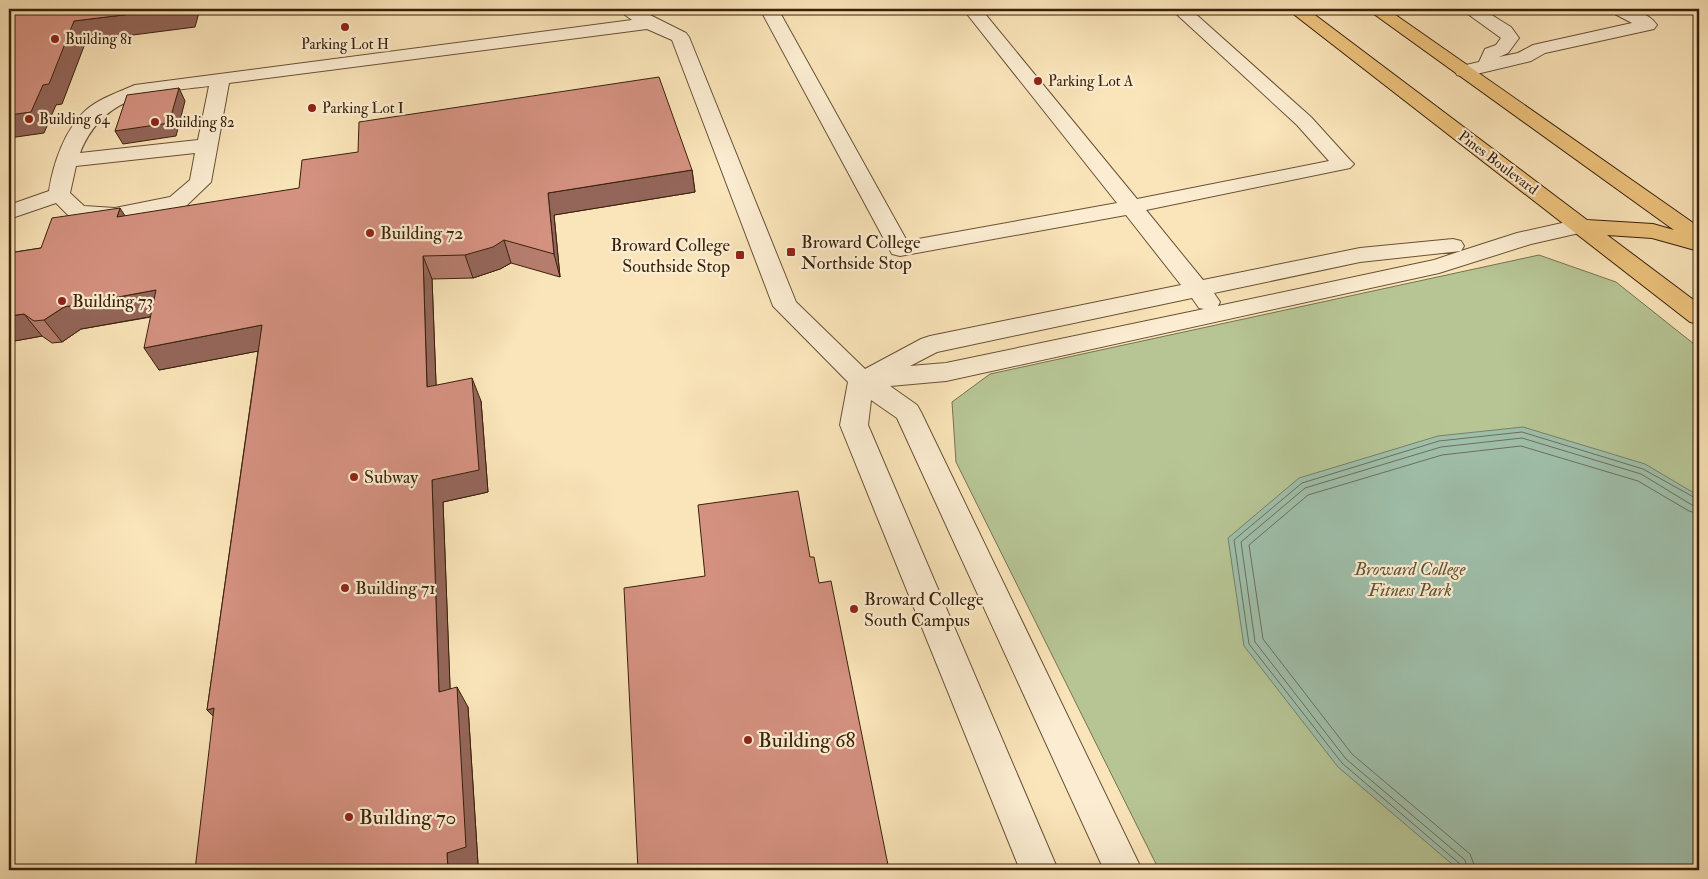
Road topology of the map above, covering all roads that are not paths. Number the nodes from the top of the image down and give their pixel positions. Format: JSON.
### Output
{"nodes":[{"id":1,"x":626,"y":9,"type":"edge"},
{"id":2,"x":769,"y":9,"type":"edge"},
{"id":3,"x":972,"y":9,"type":"edge"},
{"id":4,"x":1180,"y":9,"type":"edge"},
{"id":5,"x":1296,"y":9,"type":"edge"},
{"id":6,"x":1376,"y":9,"type":"edge"},
{"id":7,"x":1470,"y":9,"type":"edge"},
{"id":8,"x":1619,"y":9,"type":"edge"},
{"id":9,"x":649,"y":23,"type":"junction"},
{"id":10,"x":1486,"y":66,"type":"junction"},
{"id":11,"x":1464,"y":71,"type":"junction"},
{"id":12,"x":220,"y":80,"type":"junction"},
{"id":13,"x":208,"y":145,"type":"junction"},
{"id":14,"x":67,"y":161,"type":"junction"},
{"id":15,"x":59,"y":196,"type":"junction"},
{"id":16,"x":1132,"y":207,"type":"junction"},
{"id":17,"x":9,"y":212,"type":"edge"},
{"id":18,"x":1580,"y":226,"type":"junction"},
{"id":19,"x":1699,"y":237,"type":"edge"},
{"id":20,"x":1525,"y":238,"type":"junction"},
{"id":21,"x":1699,"y":244,"type":"edge"},
{"id":22,"x":1198,"y":289,"type":"junction"},
{"id":23,"x":1217,"y":314,"type":"junction"},
{"id":24,"x":1699,"y":316,"type":"edge"},
{"id":25,"x":861,"y":380,"type":"junction"},
{"id":26,"x":1040,"y":870,"type":"edge"},
{"id":27,"x":1123,"y":870,"type":"edge"}],
"edges":[{"from":1,"to":9,"type":"lane"},
{"from":2,"to":16,"type":"lane"},
{"from":3,"to":16,"type":"lane"},
{"from":4,"to":16,"type":"lane"},
{"from":5,"to":18,"type":"highway","name":"Pines Boulevard"},
{"from":6,"to":11,"type":"highway"},
{"from":7,"to":10,"type":"lane"},
{"from":8,"to":10,"type":"lane"},
{"from":9,"to":12,"type":"lane"},
{"from":9,"to":25,"type":"lane"},
{"from":10,"to":11,"type":"lane"},
{"from":11,"to":19,"type":"highway"},
{"from":12,"to":13,"type":"lane"},
{"from":12,"to":14,"type":"lane"},
{"from":13,"to":14,"type":"lane"},
{"from":13,"to":15,"type":"lane"},
{"from":14,"to":15,"type":"lane"},
{"from":15,"to":17,"type":"lane"},
{"from":16,"to":22,"type":"lane"},
{"from":18,"to":20,"type":"lane"},
{"from":18,"to":21,"type":"highway"},
{"from":18,"to":24,"type":"highway","name":"Pines Boulevard"},
{"from":20,"to":22,"type":"lane"},
{"from":20,"to":23,"type":"lane"},
{"from":22,"to":23,"type":"lane"},
{"from":22,"to":25,"type":"lane"},
{"from":23,"to":25,"type":"lane"},
{"from":25,"to":26,"type":"lane"},
{"from":25,"to":27,"type":"lane"}]}
